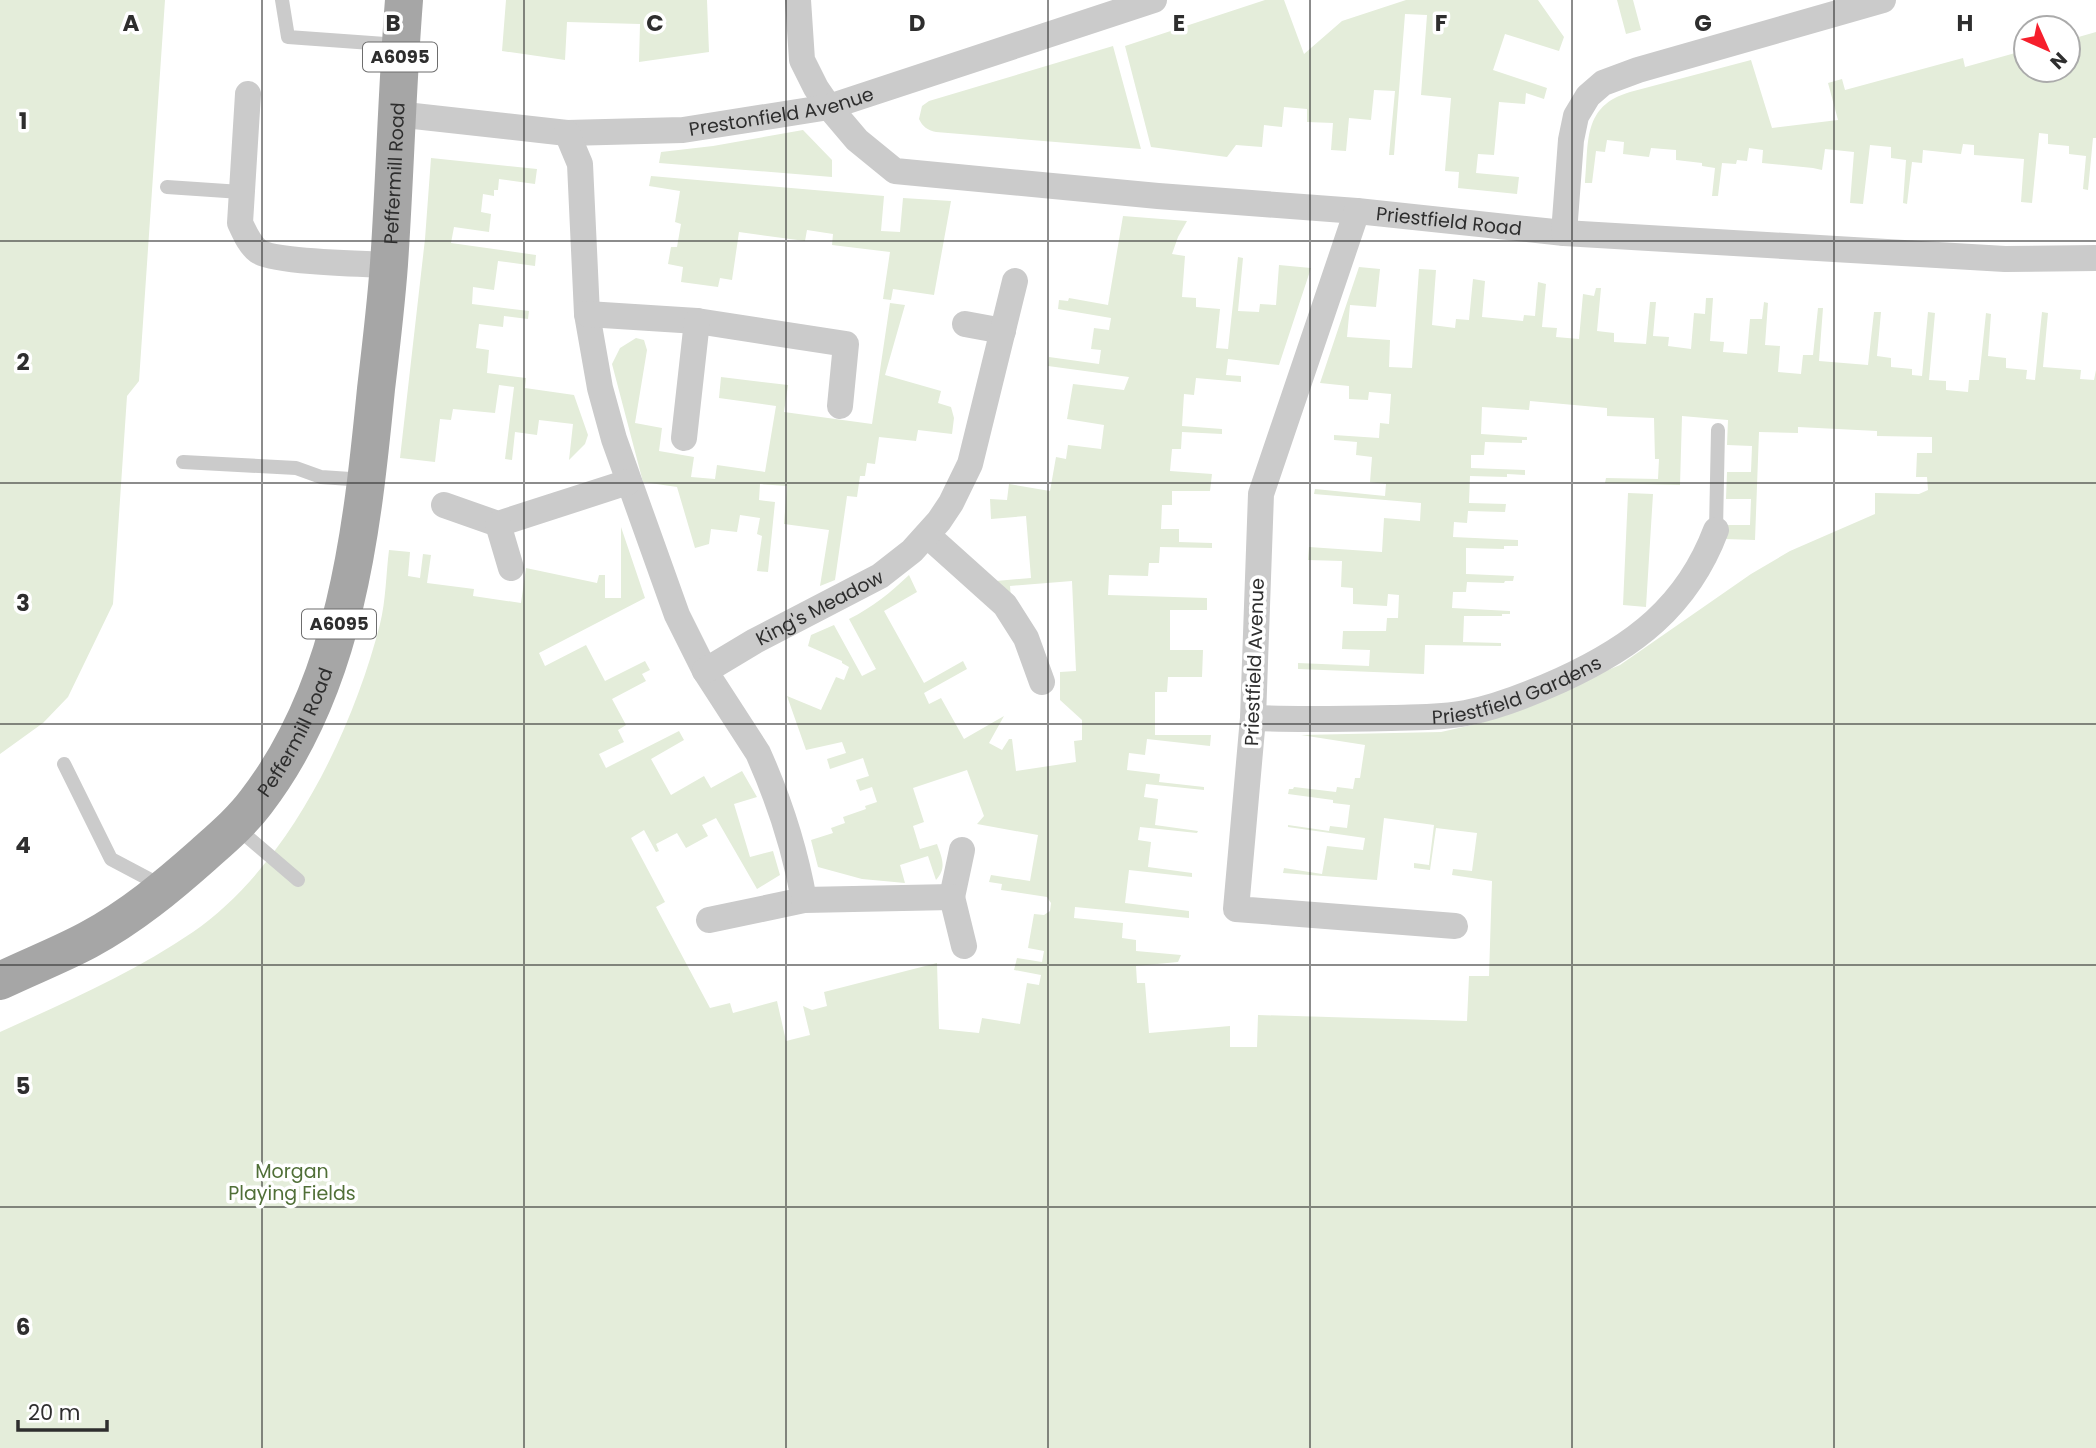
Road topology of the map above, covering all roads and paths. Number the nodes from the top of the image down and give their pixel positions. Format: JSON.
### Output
{"nodes":[{"id":1,"x":282,"y":0,"type":"edge"},
{"id":2,"x":404,"y":0,"type":"edge"},
{"id":3,"x":798,"y":0,"type":"edge"},
{"id":4,"x":1154,"y":0,"type":"edge"},
{"id":5,"x":1883,"y":0,"type":"edge"},
{"id":6,"x":401,"y":45,"type":"junction"},
{"id":7,"x":248,"y":94,"type":"dead end"},
{"id":8,"x":829,"y":107,"type":"junction"},
{"id":9,"x":396,"y":114,"type":"junction"},
{"id":10,"x":566,"y":134,"type":"junction"},
{"id":11,"x":167,"y":187,"type":"dead end"},
{"id":12,"x":242,"y":192,"type":"junction"},
{"id":13,"x":1357,"y":211,"type":"junction"},
{"id":14,"x":1564,"y":233,"type":"junction"},
{"id":15,"x":2096,"y":258,"type":"edge"},
{"id":16,"x":389,"y":265,"type":"junction"},
{"id":17,"x":1015,"y":281,"type":"dead end"},
{"id":18,"x":587,"y":314,"type":"junction"},
{"id":19,"x":697,"y":321,"type":"junction"},
{"id":20,"x":965,"y":324,"type":"dead end"},
{"id":21,"x":1003,"y":331,"type":"junction"},
{"id":22,"x":840,"y":406,"type":"dead end"},
{"id":23,"x":1718,"y":430,"type":"dead end"},
{"id":24,"x":684,"y":438,"type":"dead end"},
{"id":25,"x":183,"y":462,"type":"dead end"},
{"id":26,"x":367,"y":480,"type":"junction"},
{"id":27,"x":628,"y":482,"type":"junction"},
{"id":28,"x":444,"y":505,"type":"dead end"},
{"id":29,"x":498,"y":524,"type":"junction"},
{"id":30,"x":1716,"y":530,"type":"joint"},
{"id":31,"x":928,"y":535,"type":"junction"},
{"id":32,"x":511,"y":568,"type":"dead end"},
{"id":33,"x":705,"y":671,"type":"junction"},
{"id":34,"x":1042,"y":682,"type":"dead end"},
{"id":35,"x":1254,"y":718,"type":"junction"},
{"id":36,"x":64,"y":764,"type":"dead end"},
{"id":37,"x":235,"y":826,"type":"junction"},
{"id":38,"x":962,"y":850,"type":"dead end"},
{"id":39,"x":298,"y":880,"type":"dead end"},
{"id":40,"x":166,"y":888,"type":"junction"},
{"id":41,"x":952,"y":897,"type":"junction"},
{"id":42,"x":804,"y":900,"type":"junction"},
{"id":43,"x":709,"y":920,"type":"dead end"},
{"id":44,"x":1455,"y":926,"type":"dead end"},
{"id":45,"x":964,"y":946,"type":"dead end"},
{"id":46,"x":0,"y":981,"type":"edge"}],
"edges":[{"from":1,"to":6,"type":"lane"},
{"from":2,"to":6,"type":"main road","name":"Peffermill Road","number":"A6095"},
{"from":3,"to":8,"type":"street","name":"Priestfield Road"},
{"from":4,"to":8,"type":"street","name":"Prestonfield Avenue"},
{"from":5,"to":14,"type":"street"},
{"from":6,"to":9,"type":"main road","name":"Peffermill Road","number":"A6095"},
{"from":7,"to":12,"type":"street","name":"Peffermill Road"},
{"from":8,"to":10,"type":"street","name":"Prestonfield Avenue"},
{"from":8,"to":13,"type":"street","name":"Priestfield Road"},
{"from":9,"to":10,"type":"street","name":"Prestonfield Avenue"},
{"from":9,"to":16,"type":"main road","name":"Peffermill Road","number":"A6095"},
{"from":10,"to":18,"type":"street"},
{"from":11,"to":12,"type":"lane"},
{"from":12,"to":16,"type":"street","name":"Peffermill Road"},
{"from":13,"to":14,"type":"street","name":"Priestfield Road"},
{"from":13,"to":35,"type":"street","name":"Priestfield Avenue"},
{"from":14,"to":15,"type":"street","name":"Priestfield Road"},
{"from":16,"to":26,"type":"main road","name":"Peffermill Road","number":"A6095"},
{"from":17,"to":21,"type":"street","name":"King's Meadow"},
{"from":18,"to":19,"type":"street"},
{"from":18,"to":27,"type":"street"},
{"from":19,"to":22,"type":"street"},
{"from":19,"to":24,"type":"street"},
{"from":20,"to":21,"type":"street"},
{"from":21,"to":31,"type":"street","name":"King's Meadow"},
{"from":23,"to":30,"type":"lane"},
{"from":25,"to":26,"type":"lane"},
{"from":26,"to":37,"type":"main road","name":"Peffermill Road","number":"A6095"},
{"from":27,"to":29,"type":"street"},
{"from":27,"to":33,"type":"street"},
{"from":28,"to":29,"type":"street"},
{"from":29,"to":32,"type":"street"},
{"from":30,"to":35,"type":"street","name":"Priestfield Gardens"},
{"from":31,"to":33,"type":"street","name":"King's Meadow"},
{"from":31,"to":34,"type":"street"},
{"from":33,"to":42,"type":"street"},
{"from":35,"to":44,"type":"street","name":"Priestfield Avenue"},
{"from":36,"to":40,"type":"lane"},
{"from":37,"to":39,"type":"lane"},
{"from":37,"to":40,"type":"main road","name":"Peffermill Road","number":"A6095"},
{"from":38,"to":41,"type":"street"},
{"from":40,"to":46,"type":"main road","name":"Peffermill Road","number":"A6095"},
{"from":41,"to":42,"type":"street"},
{"from":41,"to":45,"type":"street"},
{"from":42,"to":43,"type":"street"}]}
